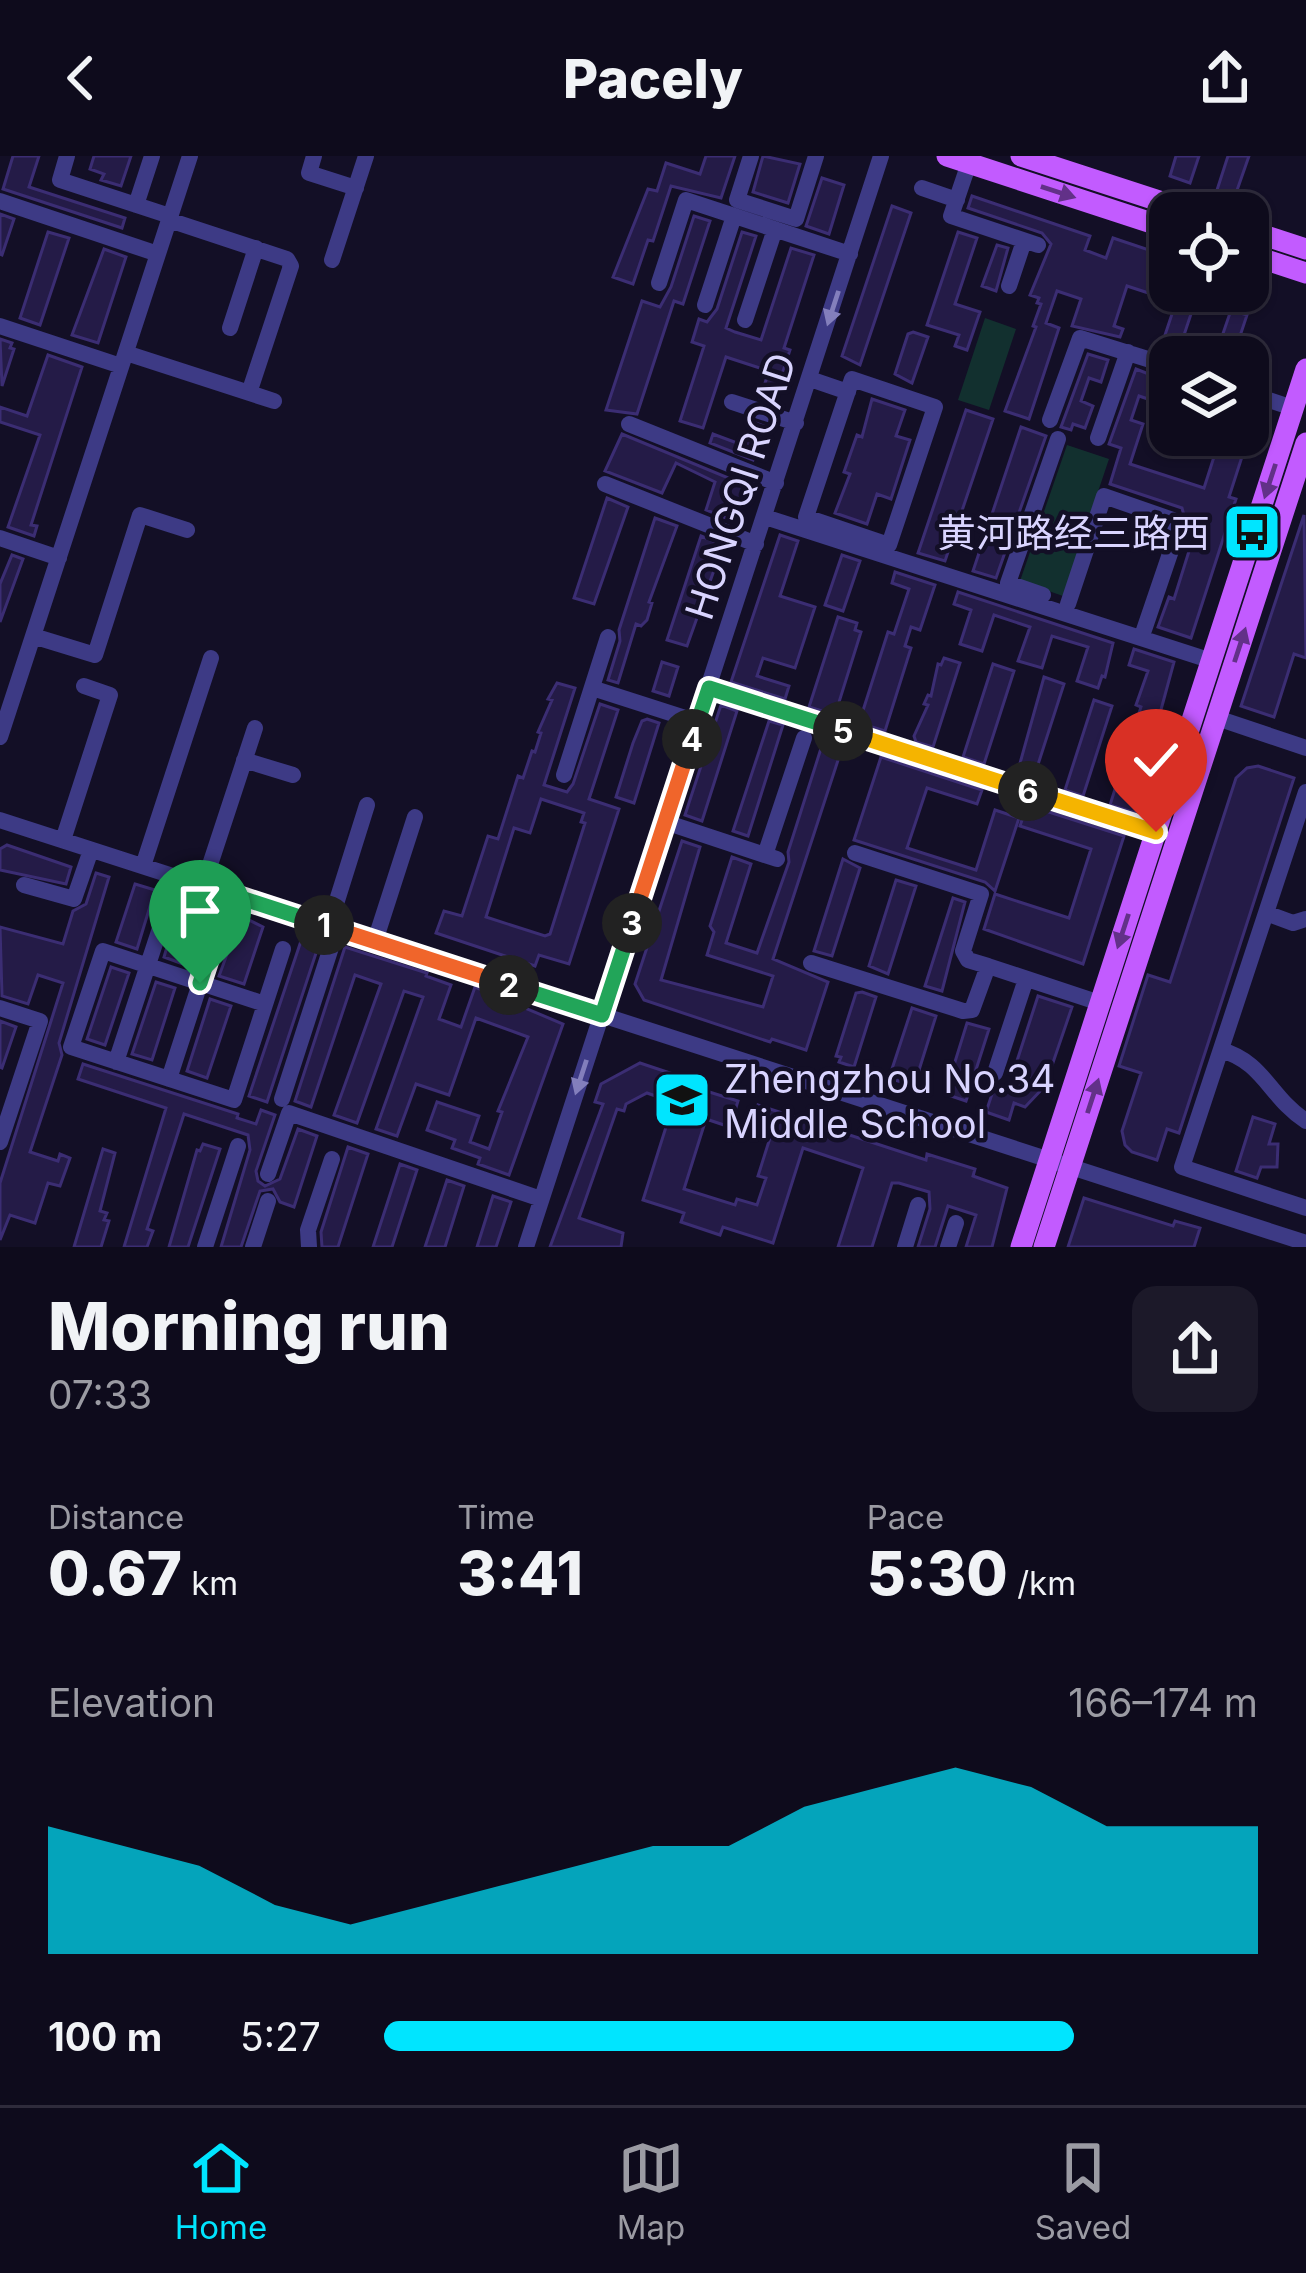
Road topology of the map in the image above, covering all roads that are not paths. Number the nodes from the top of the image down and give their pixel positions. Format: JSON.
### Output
{"nodes":[{"id":1,"x":68,"y":156,"type":"edge"},
{"id":2,"x":152,"y":156,"type":"edge"},
{"id":3,"x":190,"y":156,"type":"edge"},
{"id":4,"x":314,"y":156,"type":"edge"},
{"id":5,"x":366,"y":156,"type":"edge"},
{"id":6,"x":751,"y":156,"type":"edge"},
{"id":7,"x":816,"y":156,"type":"edge"},
{"id":8,"x":881,"y":156,"type":"edge"},
{"id":9,"x":946,"y":156,"type":"edge"},
{"id":10,"x":1021,"y":156,"type":"edge"},
{"id":11,"x":969,"y":163,"type":"junction"},
{"id":12,"x":356,"y":188,"type":"junction"},
{"id":13,"x":922,"y":188,"type":"dead end"},
{"id":14,"x":1149,"y":198,"type":"edge"},
{"id":15,"x":957,"y":200,"type":"junction"},
{"id":16,"x":0,"y":201,"type":"edge"},
{"id":17,"x":136,"y":205,"type":"junction"},
{"id":18,"x":734,"y":216,"type":"junction"},
{"id":19,"x":170,"y":218,"type":"junction"},
{"id":20,"x":1149,"y":222,"type":"edge"},
{"id":21,"x":775,"y":229,"type":"junction"},
{"id":22,"x":1269,"y":237,"type":"edge"},
{"id":23,"x":256,"y":248,"type":"junction"},
{"id":24,"x":1306,"y":249,"type":"edge"},
{"id":25,"x":158,"y":254,"type":"junction"},
{"id":26,"x":850,"y":254,"type":"junction"},
{"id":27,"x":332,"y":260,"type":"dead end"},
{"id":28,"x":1269,"y":261,"type":"edge"},
{"id":29,"x":1306,"y":273,"type":"edge"},
{"id":30,"x":659,"y":283,"type":"dead end"},
{"id":31,"x":1009,"y":286,"type":"dead end"},
{"id":32,"x":705,"y":304,"type":"dead end"},
{"id":33,"x":745,"y":320,"type":"dead end"},
{"id":34,"x":0,"y":326,"type":"edge"},
{"id":35,"x":230,"y":328,"type":"dead end"},
{"id":36,"x":1128,"y":352,"type":"junction"},
{"id":37,"x":124,"y":359,"type":"junction"},
{"id":38,"x":1149,"y":359,"type":"edge"},
{"id":39,"x":1306,"y":369,"type":"edge"},
{"id":40,"x":810,"y":379,"type":"junction"},
{"id":41,"x":848,"y":392,"type":"junction"},
{"id":42,"x":249,"y":393,"type":"junction"},
{"id":43,"x":1269,"y":400,"type":"edge"},
{"id":44,"x":274,"y":401,"type":"dead end"},
{"id":45,"x":732,"y":402,"type":"dead end"},
{"id":46,"x":1293,"y":408,"type":"junction"},
{"id":47,"x":1050,"y":420,"type":"dead end"},
{"id":48,"x":796,"y":423,"type":"junction"},
{"id":49,"x":629,"y":424,"type":"dead end"},
{"id":50,"x":1098,"y":439,"type":"dead end"},
{"id":51,"x":1058,"y":440,"type":"dead end"},
{"id":52,"x":1306,"y":443,"type":"edge"},
{"id":53,"x":776,"y":483,"type":"junction"},
{"id":54,"x":604,"y":484,"type":"dead end"},
{"id":55,"x":765,"y":517,"type":"junction"},
{"id":56,"x":188,"y":530,"type":"dead end"},
{"id":57,"x":0,"y":538,"type":"edge"},
{"id":58,"x":756,"y":544,"type":"junction"},
{"id":59,"x":59,"y":557,"type":"junction"},
{"id":60,"x":1068,"y":604,"type":"junction"},
{"id":61,"x":1144,"y":630,"type":"junction"},
{"id":62,"x":33,"y":636,"type":"junction"},
{"id":63,"x":608,"y":637,"type":"dead end"},
{"id":64,"x":1213,"y":657,"type":"junction"},
{"id":65,"x":211,"y":658,"type":"dead end"},
{"id":66,"x":84,"y":686,"type":"dead end"},
{"id":67,"x":592,"y":688,"type":"junction"},
{"id":68,"x":709,"y":688,"type":"junction"},
{"id":69,"x":1216,"y":718,"type":"junction"},
{"id":70,"x":698,"y":722,"type":"junction"},
{"id":71,"x":255,"y":728,"type":"dead end"},
{"id":72,"x":0,"y":737,"type":"edge"},
{"id":73,"x":804,"y":738,"type":"dead end"},
{"id":74,"x":1306,"y":748,"type":"edge"},
{"id":75,"x":244,"y":760,"type":"junction"},
{"id":76,"x":292,"y":775,"type":"dead end"},
{"id":77,"x":564,"y":775,"type":"dead end"},
{"id":78,"x":1306,"y":793,"type":"edge"},
{"id":79,"x":368,"y":805,"type":"dead end"},
{"id":80,"x":415,"y":817,"type":"dead end"},
{"id":81,"x":0,"y":820,"type":"edge"},
{"id":82,"x":665,"y":822,"type":"junction"},
{"id":83,"x":1156,"y":832,"type":"junction"},
{"id":84,"x":63,"y":841,"type":"junction"},
{"id":85,"x":91,"y":850,"type":"junction"},
{"id":86,"x":855,"y":853,"type":"dead end"},
{"id":87,"x":143,"y":866,"type":"junction"},
{"id":88,"x":24,"y":885,"type":"dead end"},
{"id":89,"x":203,"y":886,"type":"junction"},
{"id":90,"x":229,"y":894,"type":"junction"},
{"id":91,"x":167,"y":907,"type":"dead end"},
{"id":92,"x":1266,"y":913,"type":"junction"},
{"id":93,"x":1306,"y":919,"type":"edge"},
{"id":94,"x":333,"y":928,"type":"junction"},
{"id":95,"x":375,"y":941,"type":"junction"},
{"id":96,"x":283,"y":949,"type":"dead end"},
{"id":97,"x":811,"y":963,"type":"dead end"},
{"id":98,"x":148,"y":966,"type":"junction"},
{"id":99,"x":988,"y":966,"type":"junction"},
{"id":100,"x":1026,"y":979,"type":"junction"},
{"id":101,"x":200,"y":983,"type":"junction"},
{"id":102,"x":1100,"y":1003,"type":"junction"},
{"id":103,"x":265,"y":1004,"type":"junction"},
{"id":104,"x":0,"y":1008,"type":"edge"},
{"id":105,"x":602,"y":1015,"type":"junction"},
{"id":106,"x":1221,"y":1050,"type":"junction"},
{"id":107,"x":116,"y":1062,"type":"junction"},
{"id":108,"x":995,"y":1073,"type":"dead end"},
{"id":109,"x":169,"y":1079,"type":"junction"},
{"id":110,"x":282,"y":1100,"type":"dead end"},
{"id":111,"x":1306,"y":1121,"type":"edge"},
{"id":112,"x":0,"y":1142,"type":"edge"},
{"id":113,"x":238,"y":1146,"type":"dead end"},
{"id":114,"x":332,"y":1160,"type":"dead end"},
{"id":115,"x":1060,"y":1163,"type":"junction"},
{"id":116,"x":268,"y":1174,"type":"dead end"},
{"id":117,"x":542,"y":1199,"type":"junction"},
{"id":118,"x":268,"y":1201,"type":"dead end"},
{"id":119,"x":919,"y":1205,"type":"dead end"},
{"id":120,"x":1306,"y":1208,"type":"edge"},
{"id":121,"x":956,"y":1222,"type":"dead end"},
{"id":122,"x":1306,"y":1243,"type":"edge"},
{"id":123,"x":205,"y":1247,"type":"edge"},
{"id":124,"x":253,"y":1247,"type":"edge"},
{"id":125,"x":309,"y":1247,"type":"edge"},
{"id":126,"x":526,"y":1247,"type":"edge"},
{"id":127,"x":905,"y":1247,"type":"edge"},
{"id":128,"x":948,"y":1247,"type":"edge"},
{"id":129,"x":1021,"y":1247,"type":"edge"},
{"id":130,"x":1044,"y":1247,"type":"edge"}],
"edges":[{"from":1,"to":17,"type":"street"},
{"from":2,"to":17,"type":"street"},
{"from":3,"to":19,"type":"street"},
{"from":4,"to":12,"type":"street"},
{"from":5,"to":12,"type":"street"},
{"from":6,"to":7,"type":"street"},
{"from":8,"to":26,"type":"street","name":"HONGQI ROAD"},
{"from":9,"to":11,"type":"main road"},
{"from":10,"to":14,"type":"main road"},
{"from":11,"to":15,"type":"street"},
{"from":11,"to":20,"type":"main road","one_way":true},
{"from":12,"to":27,"type":"street"},
{"from":13,"to":15,"type":"street"},
{"from":15,"to":31,"type":"street"},
{"from":16,"to":25,"type":"street"},
{"from":17,"to":19,"type":"street"},
{"from":18,"to":21,"type":"street"},
{"from":18,"to":30,"type":"street"},
{"from":18,"to":32,"type":"street"},
{"from":19,"to":23,"type":"street"},
{"from":19,"to":25,"type":"street"},
{"from":21,"to":26,"type":"street"},
{"from":21,"to":33,"type":"street"},
{"from":22,"to":24,"type":"main road"},
{"from":23,"to":35,"type":"street"},
{"from":23,"to":42,"type":"street"},
{"from":25,"to":37,"type":"street"},
{"from":26,"to":40,"type":"street","name":"HONGQI ROAD","one_way":true},
{"from":28,"to":29,"type":"main road"},
{"from":34,"to":37,"type":"street"},
{"from":36,"to":38,"type":"street"},
{"from":36,"to":47,"type":"street"},
{"from":36,"to":50,"type":"street"},
{"from":37,"to":42,"type":"street"},
{"from":37,"to":59,"type":"street"},
{"from":39,"to":46,"type":"main road"},
{"from":40,"to":41,"type":"street"},
{"from":40,"to":48,"type":"street","name":"HONGQI ROAD"},
{"from":41,"to":41,"type":"street"},
{"from":42,"to":44,"type":"street"},
{"from":43,"to":46,"type":"street"},
{"from":45,"to":48,"type":"street"},
{"from":46,"to":64,"type":"main road","one_way":true},
{"from":48,"to":53,"type":"street","name":"HONGQI ROAD"},
{"from":49,"to":53,"type":"street"},
{"from":51,"to":60,"type":"street"},
{"from":69,"to":52,"type":"main road","one_way":true},
{"from":53,"to":55,"type":"street","name":"HONGQI ROAD"},
{"from":54,"to":58,"type":"street"},
{"from":55,"to":58,"type":"street","name":"HONGQI ROAD"},
{"from":55,"to":64,"type":"street"},
{"from":56,"to":62,"type":"street"},
{"from":57,"to":59,"type":"street"},
{"from":58,"to":68,"type":"street","name":"HONGQI ROAD"},
{"from":59,"to":62,"type":"street"},
{"from":60,"to":61,"type":"street"},
{"from":60,"to":61,"type":"street"},
{"from":61,"to":64,"type":"street"},
{"from":62,"to":72,"type":"street"},
{"from":63,"to":67,"type":"street"},
{"from":64,"to":83,"type":"main road"},
{"from":65,"to":87,"type":"street"},
{"from":66,"to":84,"type":"street"},
{"from":67,"to":70,"type":"street"},
{"from":67,"to":77,"type":"street"},
{"from":68,"to":70,"type":"street","name":"HONGQI ROAD"},
{"from":68,"to":83,"type":"street"},
{"from":69,"to":74,"type":"street"},
{"from":115,"to":69,"type":"main road","one_way":true},
{"from":70,"to":82,"type":"street","name":"HONGQI ROAD"},
{"from":71,"to":75,"type":"street"},
{"from":73,"to":82,"type":"street"},
{"from":75,"to":76,"type":"street"},
{"from":75,"to":89,"type":"street"},
{"from":78,"to":92,"type":"street"},
{"from":79,"to":94,"type":"street"},
{"from":80,"to":95,"type":"street"},
{"from":81,"to":84,"type":"street"},
{"from":82,"to":105,"type":"street","name":"HONGQI ROAD"},
{"from":83,"to":102,"type":"main road","one_way":true},
{"from":84,"to":85,"type":"street"},
{"from":85,"to":87,"type":"street"},
{"from":85,"to":88,"type":"street"},
{"from":86,"to":99,"type":"street"},
{"from":87,"to":89,"type":"street"},
{"from":89,"to":90,"type":"street"},
{"from":90,"to":94,"type":"street"},
{"from":90,"to":101,"type":"street"},
{"from":91,"to":98,"type":"street"},
{"from":92,"to":93,"type":"street"},
{"from":92,"to":106,"type":"street"},
{"from":94,"to":95,"type":"street"},
{"from":94,"to":110,"type":"street"},
{"from":95,"to":105,"type":"street"},
{"from":96,"to":103,"type":"street"},
{"from":97,"to":99,"type":"street"},
{"from":98,"to":101,"type":"street"},
{"from":98,"to":107,"type":"street"},
{"from":98,"to":107,"type":"street"},
{"from":99,"to":100,"type":"street"},
{"from":100,"to":102,"type":"street"},
{"from":100,"to":108,"type":"street"},
{"from":101,"to":103,"type":"street"},
{"from":101,"to":109,"type":"street"},
{"from":102,"to":115,"type":"main road"},
{"from":103,"to":109,"type":"street"},
{"from":104,"to":112,"type":"street"},
{"from":105,"to":115,"type":"street"},
{"from":105,"to":117,"type":"street","name":"HONGQI ROAD","one_way":true},
{"from":106,"to":111,"type":"street"},
{"from":106,"to":120,"type":"street"},
{"from":107,"to":109,"type":"street"},
{"from":113,"to":123,"type":"street"},
{"from":114,"to":125,"type":"street"},
{"from":115,"to":122,"type":"street"},
{"from":115,"to":129,"type":"main road"},
{"from":115,"to":130,"type":"main road"},
{"from":116,"to":117,"type":"street"},
{"from":117,"to":126,"type":"street","name":"HONGQI ROAD"},
{"from":118,"to":124,"type":"street"},
{"from":119,"to":127,"type":"street"},
{"from":121,"to":128,"type":"street"}]}
